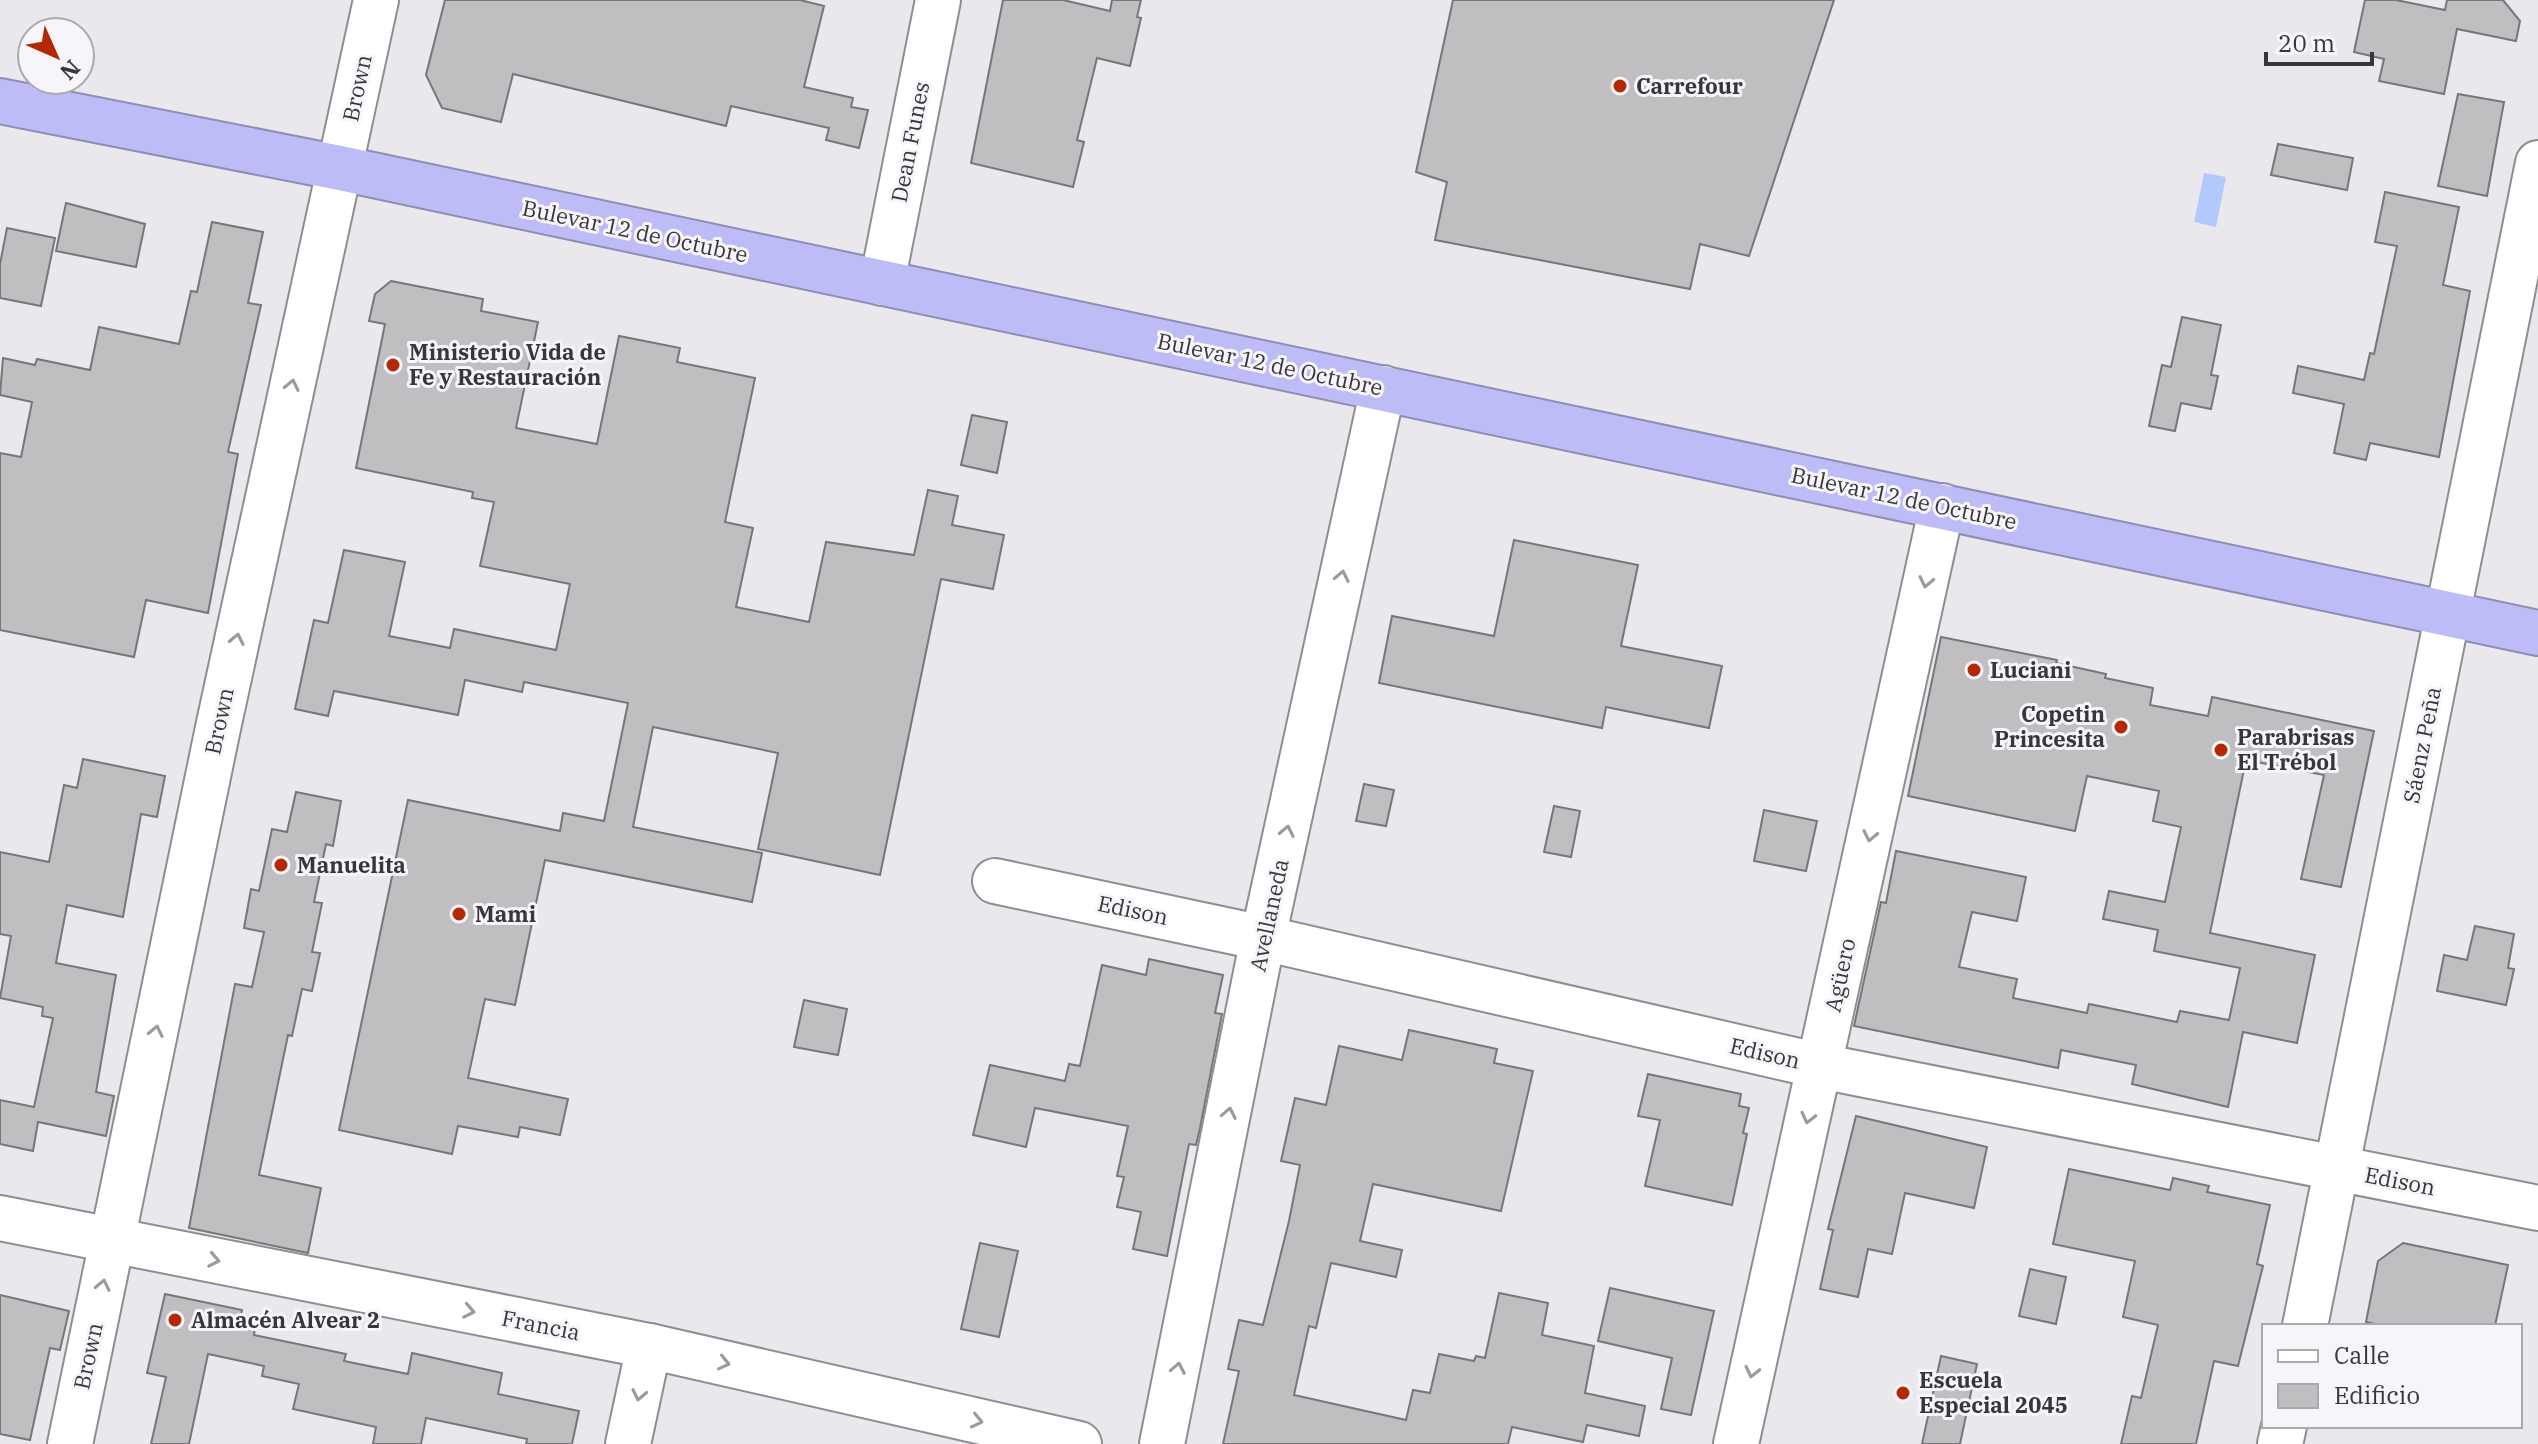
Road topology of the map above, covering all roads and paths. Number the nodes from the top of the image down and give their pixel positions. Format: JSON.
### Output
{"nodes":[{"id":1,"x":376,"y":0,"type":"edge"},
{"id":2,"x":938,"y":0,"type":"edge"},
{"id":3,"x":0,"y":101,"type":"edge"},
{"id":4,"x":2538,"y":163,"type":"edge"},
{"id":5,"x":340,"y":168,"type":"junction"},
{"id":6,"x":882,"y":283,"type":"junction"},
{"id":7,"x":1383,"y":388,"type":"junction"},
{"id":8,"x":1942,"y":506,"type":"junction"},
{"id":9,"x":2448,"y":614,"type":"junction"},
{"id":10,"x":2538,"y":633,"type":"edge"},
{"id":11,"x":995,"y":881,"type":"dead end"},
{"id":12,"x":1263,"y":938,"type":"junction"},
{"id":13,"x":1820,"y":1066,"type":"junction"},
{"id":14,"x":2338,"y":1169,"type":"junction"},
{"id":15,"x":2538,"y":1208,"type":"edge"},
{"id":16,"x":0,"y":1218,"type":"edge"},
{"id":17,"x":113,"y":1240,"type":"junction"},
{"id":18,"x":2305,"y":1324,"type":"edge"},
{"id":19,"x":649,"y":1346,"type":"junction"},
{"id":20,"x":70,"y":1444,"type":"edge"},
{"id":21,"x":628,"y":1444,"type":"edge"},
{"id":22,"x":1079,"y":1444,"type":"edge"},
{"id":23,"x":1162,"y":1444,"type":"edge"},
{"id":24,"x":1736,"y":1444,"type":"edge"}],
"edges":[{"from":1,"to":5,"type":"street","name":"Brown"},
{"from":2,"to":6,"type":"street","name":"Dean Funes"},
{"from":3,"to":5,"type":"highway","name":"Bulevar 12 de Octubre"},
{"from":4,"to":9,"type":"street","name":"Sáenz Peña"},
{"from":5,"to":6,"type":"highway","name":"Bulevar 12 de Octubre"},
{"from":17,"to":5,"type":"street","name":"Brown","one_way":true},
{"from":6,"to":7,"type":"highway","name":"Bulevar 12 de Octubre"},
{"from":7,"to":8,"type":"highway","name":"Bulevar 12 de Octubre"},
{"from":12,"to":7,"type":"street","name":"Avellaneda","one_way":true},
{"from":8,"to":9,"type":"highway","name":"Bulevar 12 de Octubre"},
{"from":8,"to":13,"type":"street","name":"Agüero","one_way":true},
{"from":9,"to":10,"type":"highway","name":"Bulevar 12 de Octubre"},
{"from":9,"to":14,"type":"street","name":"Sáenz Peña"},
{"from":11,"to":12,"type":"street","name":"Edison"},
{"from":12,"to":13,"type":"street","name":"Edison"},
{"from":23,"to":12,"type":"street","name":"Avellaneda","one_way":true},
{"from":13,"to":14,"type":"street","name":"Edison"},
{"from":13,"to":24,"type":"street","name":"Agüero","one_way":true},
{"from":14,"to":15,"type":"street","name":"Edison"},
{"from":14,"to":18,"type":"street","name":"Sáenz Peña"},
{"from":16,"to":17,"type":"street","name":"Francia"},
{"from":17,"to":19,"type":"street","name":"Francia","one_way":true},
{"from":20,"to":17,"type":"street","name":"Brown","one_way":true},
{"from":19,"to":21,"type":"street","one_way":true},
{"from":19,"to":22,"type":"street","name":"Francia","one_way":true}]}
